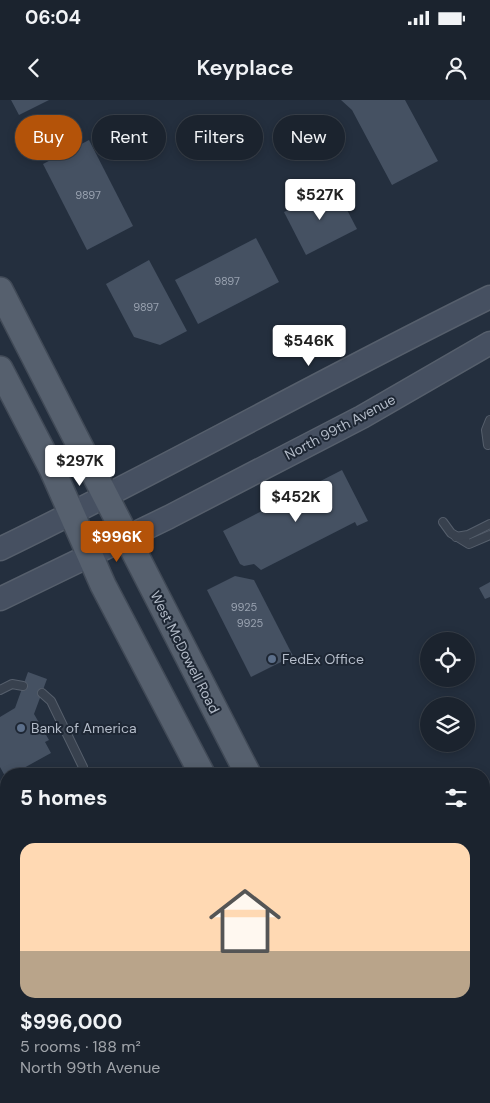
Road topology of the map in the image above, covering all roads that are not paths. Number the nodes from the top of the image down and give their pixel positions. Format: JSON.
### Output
{"nodes":[{"id":1,"x":0,"y":290,"type":"edge"},
{"id":2,"x":490,"y":297,"type":"edge"},
{"id":3,"x":490,"y":343,"type":"edge"},
{"id":4,"x":0,"y":369,"type":"edge"},
{"id":5,"x":490,"y":420,"type":"edge"},
{"id":6,"x":488,"y":445,"type":"dead end"},
{"id":7,"x":105,"y":496,"type":"junction"},
{"id":8,"x":72,"y":512,"type":"junction"},
{"id":9,"x":443,"y":522,"type":"dead end"},
{"id":10,"x":490,"y":524,"type":"edge"},
{"id":11,"x":490,"y":535,"type":"edge"},
{"id":12,"x":456,"y":537,"type":"junction"},
{"id":13,"x":126,"y":538,"type":"junction"},
{"id":14,"x":0,"y":548,"type":"edge"},
{"id":15,"x":91,"y":556,"type":"junction"},
{"id":16,"x":0,"y":599,"type":"edge"},
{"id":17,"x":23,"y":686,"type":"dead end"},
{"id":18,"x":0,"y":690,"type":"edge"},
{"id":19,"x":42,"y":693,"type":"dead end"},
{"id":20,"x":83,"y":767,"type":"dead end"},
{"id":21,"x":199,"y":768,"type":"edge"},
{"id":22,"x":245,"y":768,"type":"edge"}],
"edges":[{"from":1,"to":7,"type":"main road","name":"West McDowell Road"},
{"from":2,"to":7,"type":"main road"},
{"from":3,"to":13,"type":"main road","name":"North 99th Avenue"},
{"from":4,"to":8,"type":"main road"},
{"from":5,"to":6,"type":"lane"},
{"from":7,"to":8,"type":"main road"},
{"from":7,"to":13,"type":"main road","name":"West McDowell Road"},
{"from":8,"to":14,"type":"main road"},
{"from":8,"to":15,"type":"main road"},
{"from":9,"to":12,"type":"lane"},
{"from":10,"to":12,"type":"lane"},
{"from":11,"to":12,"type":"lane"},
{"from":13,"to":15,"type":"main road","name":"North 99th Avenue"},
{"from":13,"to":22,"type":"main road","name":"West McDowell Road"},
{"from":15,"to":16,"type":"main road","name":"North 99th Avenue"},
{"from":15,"to":21,"type":"main road"},
{"from":17,"to":18,"type":"lane"},
{"from":19,"to":20,"type":"lane"}]}
